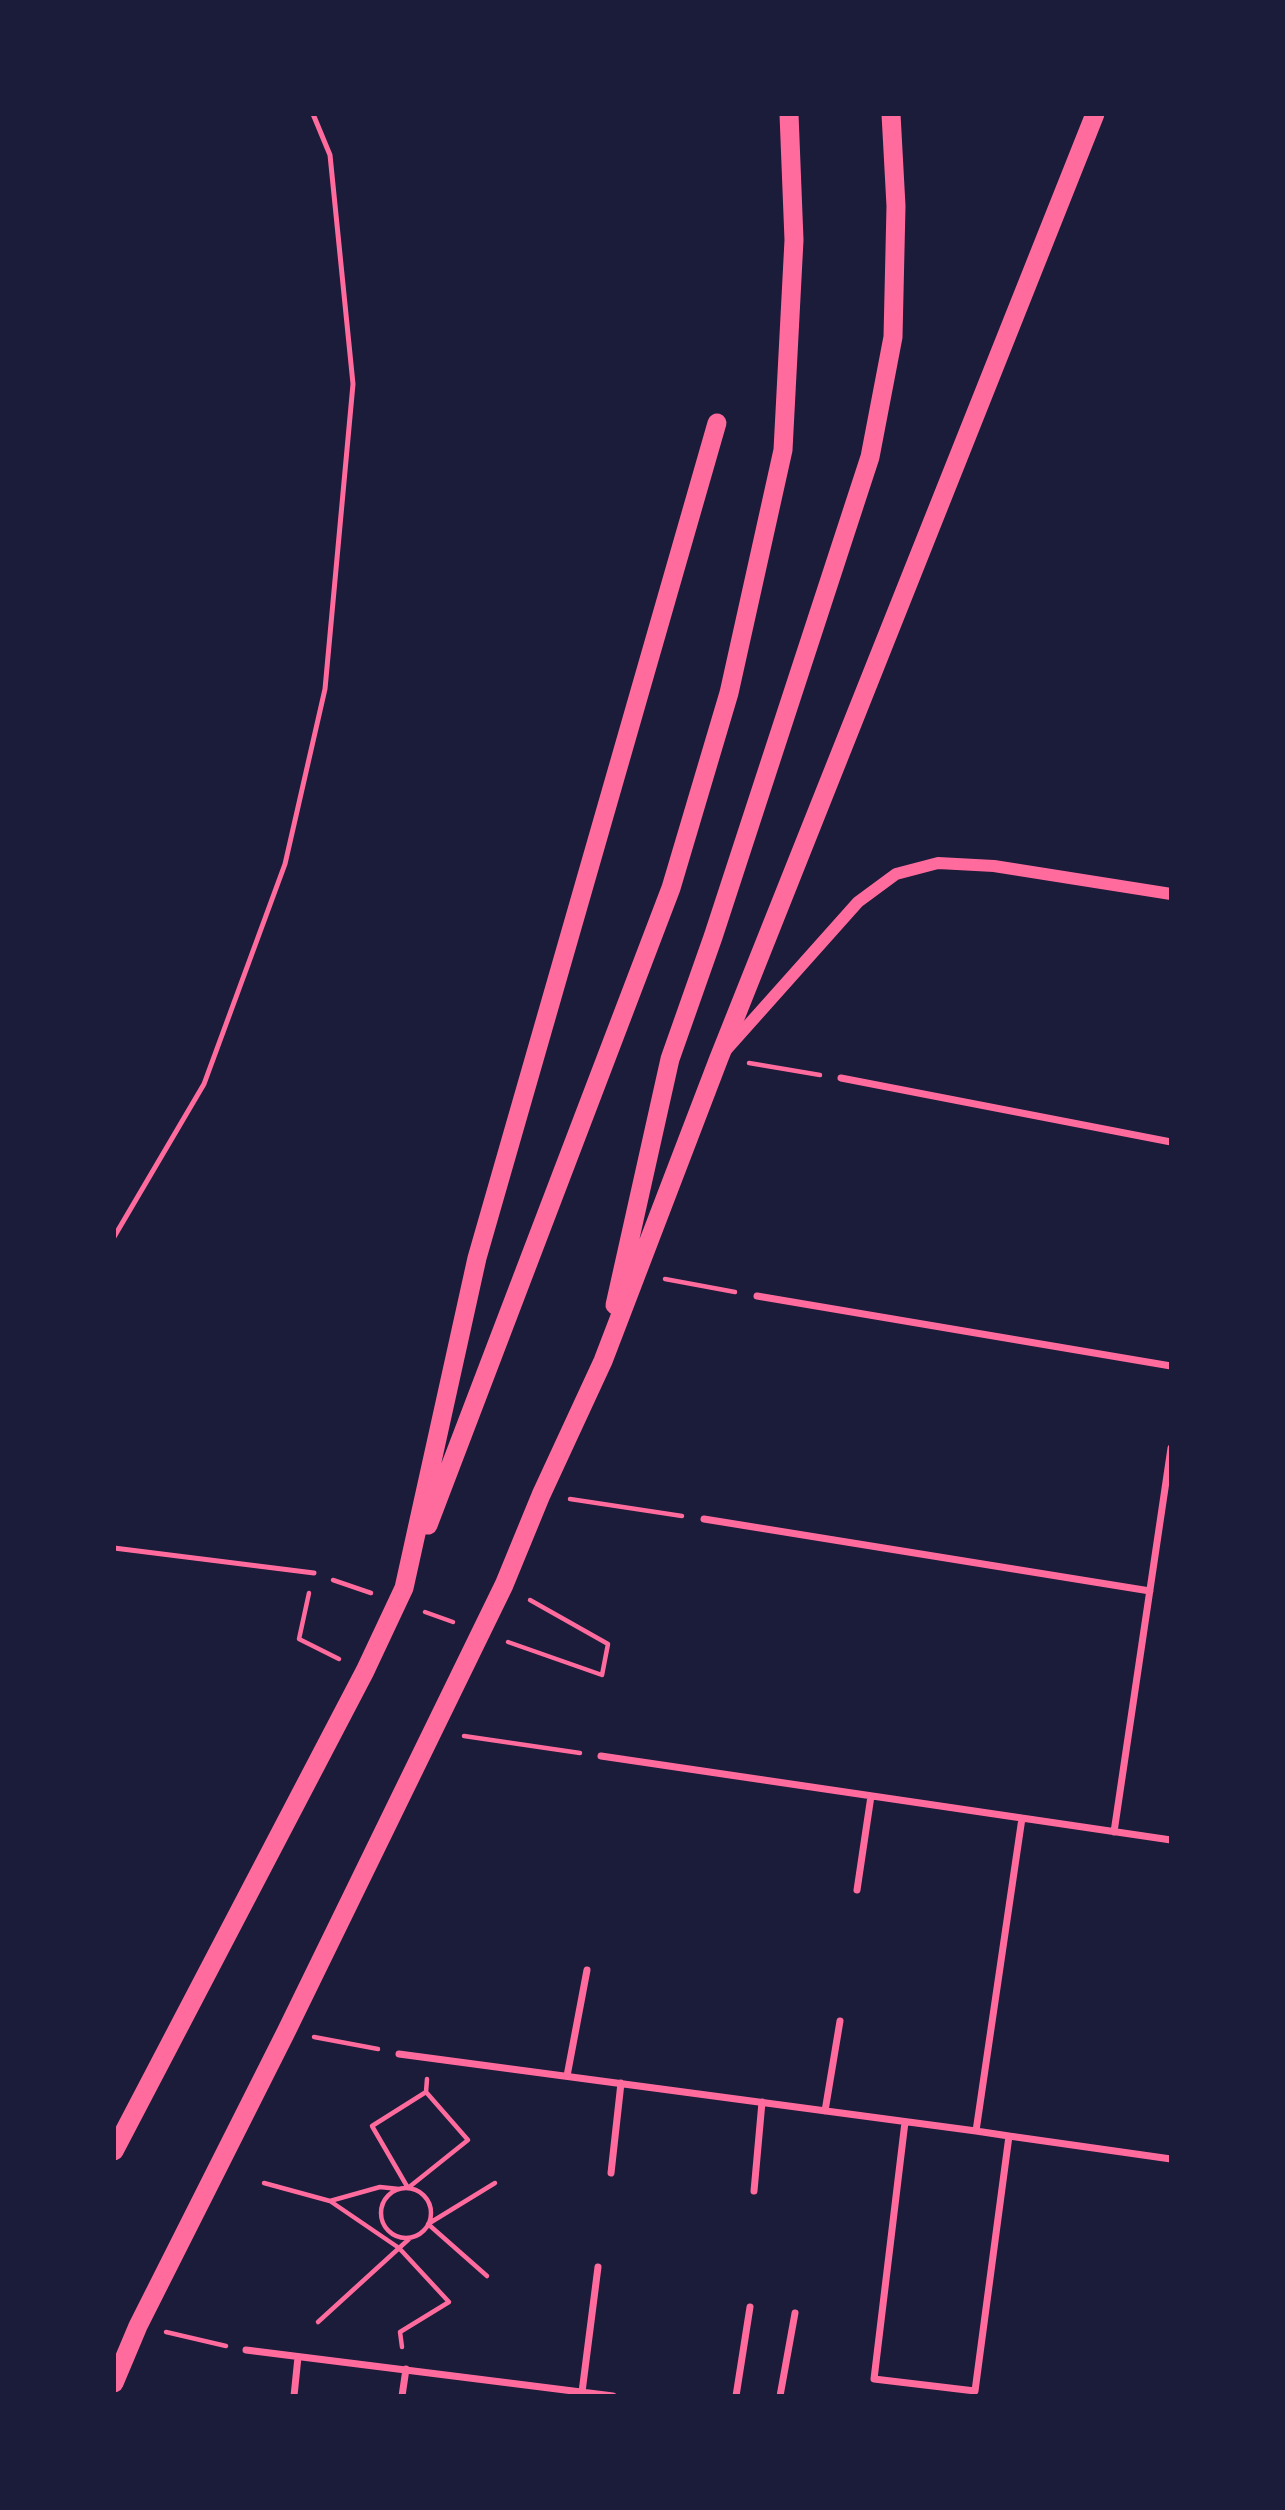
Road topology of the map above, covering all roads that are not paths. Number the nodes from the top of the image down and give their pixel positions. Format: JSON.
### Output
{"nodes":[{"id":1,"x":313,"y":114,"type":"edge"},
{"id":2,"x":789,"y":114,"type":"edge"},
{"id":3,"x":891,"y":114,"type":"edge"},
{"id":4,"x":1095,"y":114,"type":"edge"},
{"id":5,"x":717,"y":423,"type":"dead end"},
{"id":6,"x":1171,"y":894,"type":"edge"},
{"id":7,"x":719,"y":1058,"type":"junction"},
{"id":8,"x":841,"y":1079,"type":"road end"},
{"id":9,"x":1171,"y":1142,"type":"edge"},
{"id":10,"x":114,"y":1237,"type":"edge"},
{"id":11,"x":757,"y":1296,"type":"road end"},
{"id":12,"x":603,"y":1361,"type":"junction"},
{"id":13,"x":1171,"y":1366,"type":"edge"},
{"id":14,"x":1171,"y":1448,"type":"edge"},
{"id":15,"x":704,"y":1519,"type":"road end"},
{"id":16,"x":114,"y":1548,"type":"edge"},
{"id":17,"x":314,"y":1573,"type":"road end"},
{"id":18,"x":404,"y":1588,"type":"junction"},
{"id":19,"x":1150,"y":1591,"type":"junction"},
{"id":20,"x":601,"y":1756,"type":"road end"},
{"id":21,"x":871,"y":1796,"type":"junction"},
{"id":22,"x":1022,"y":1818,"type":"junction"},
{"id":23,"x":1114,"y":1832,"type":"junction"},
{"id":24,"x":1171,"y":1840,"type":"edge"},
{"id":25,"x":857,"y":1890,"type":"dead end"},
{"id":26,"x":587,"y":1970,"type":"dead end"},
{"id":27,"x":840,"y":2021,"type":"dead end"},
{"id":28,"x":399,"y":2054,"type":"road end"},
{"id":29,"x":567,"y":2076,"type":"junction"},
{"id":30,"x":621,"y":2083,"type":"junction"},
{"id":31,"x":762,"y":2102,"type":"junction"},
{"id":32,"x":825,"y":2111,"type":"junction"},
{"id":33,"x":905,"y":2122,"type":"junction"},
{"id":34,"x":976,"y":2131,"type":"junction"},
{"id":35,"x":1009,"y":2136,"type":"junction"},
{"id":36,"x":114,"y":2151,"type":"edge"},
{"id":37,"x":1171,"y":2159,"type":"edge"},
{"id":38,"x":611,"y":2173,"type":"dead end"},
{"id":39,"x":754,"y":2191,"type":"dead end"},
{"id":40,"x":598,"y":2267,"type":"dead end"},
{"id":41,"x":750,"y":2307,"type":"dead end"},
{"id":42,"x":795,"y":2313,"type":"dead end"},
{"id":43,"x":246,"y":2350,"type":"road end"},
{"id":44,"x":298,"y":2357,"type":"junction"},
{"id":45,"x":406,"y":2369,"type":"junction"},
{"id":46,"x":114,"y":2383,"type":"edge"},
{"id":47,"x":928,"y":2386,"type":"junction"},
{"id":48,"x":582,"y":2392,"type":"junction"},
{"id":49,"x":294,"y":2396,"type":"edge"},
{"id":50,"x":402,"y":2396,"type":"edge"},
{"id":51,"x":611,"y":2396,"type":"edge"},
{"id":52,"x":736,"y":2396,"type":"edge"},
{"id":53,"x":780,"y":2396,"type":"edge"},
{"id":54,"x":927,"y":2396,"type":"edge"}],
"edges":[{"from":1,"to":10,"type":"lane"},
{"from":2,"to":18,"type":"highway"},
{"from":3,"to":12,"type":"highway"},
{"from":4,"to":7,"type":"highway"},
{"from":5,"to":18,"type":"highway"},
{"from":6,"to":7,"type":"street"},
{"from":7,"to":12,"type":"highway"},
{"from":8,"to":9,"type":"street"},
{"from":11,"to":13,"type":"street"},
{"from":12,"to":46,"type":"highway"},
{"from":14,"to":19,"type":"street"},
{"from":15,"to":19,"type":"street"},
{"from":16,"to":17,"type":"lane"},
{"from":18,"to":36,"type":"highway"},
{"from":19,"to":23,"type":"street"},
{"from":20,"to":21,"type":"street"},
{"from":21,"to":22,"type":"street"},
{"from":21,"to":25,"type":"street"},
{"from":22,"to":23,"type":"street"},
{"from":22,"to":34,"type":"street"},
{"from":23,"to":24,"type":"street"},
{"from":26,"to":29,"type":"street"},
{"from":27,"to":32,"type":"street"},
{"from":28,"to":29,"type":"street"},
{"from":29,"to":30,"type":"street"},
{"from":30,"to":31,"type":"street"},
{"from":30,"to":38,"type":"street"},
{"from":31,"to":32,"type":"street"},
{"from":31,"to":39,"type":"street"},
{"from":32,"to":33,"type":"street"},
{"from":33,"to":34,"type":"street"},
{"from":33,"to":47,"type":"street"},
{"from":34,"to":35,"type":"street"},
{"from":35,"to":37,"type":"street"},
{"from":35,"to":47,"type":"street"},
{"from":40,"to":48,"type":"street"},
{"from":41,"to":52,"type":"street"},
{"from":42,"to":53,"type":"street"},
{"from":43,"to":44,"type":"street"},
{"from":44,"to":45,"type":"street"},
{"from":44,"to":49,"type":"street"},
{"from":45,"to":48,"type":"street"},
{"from":45,"to":50,"type":"street"},
{"from":47,"to":54,"type":"street"},
{"from":48,"to":51,"type":"street"}]}
